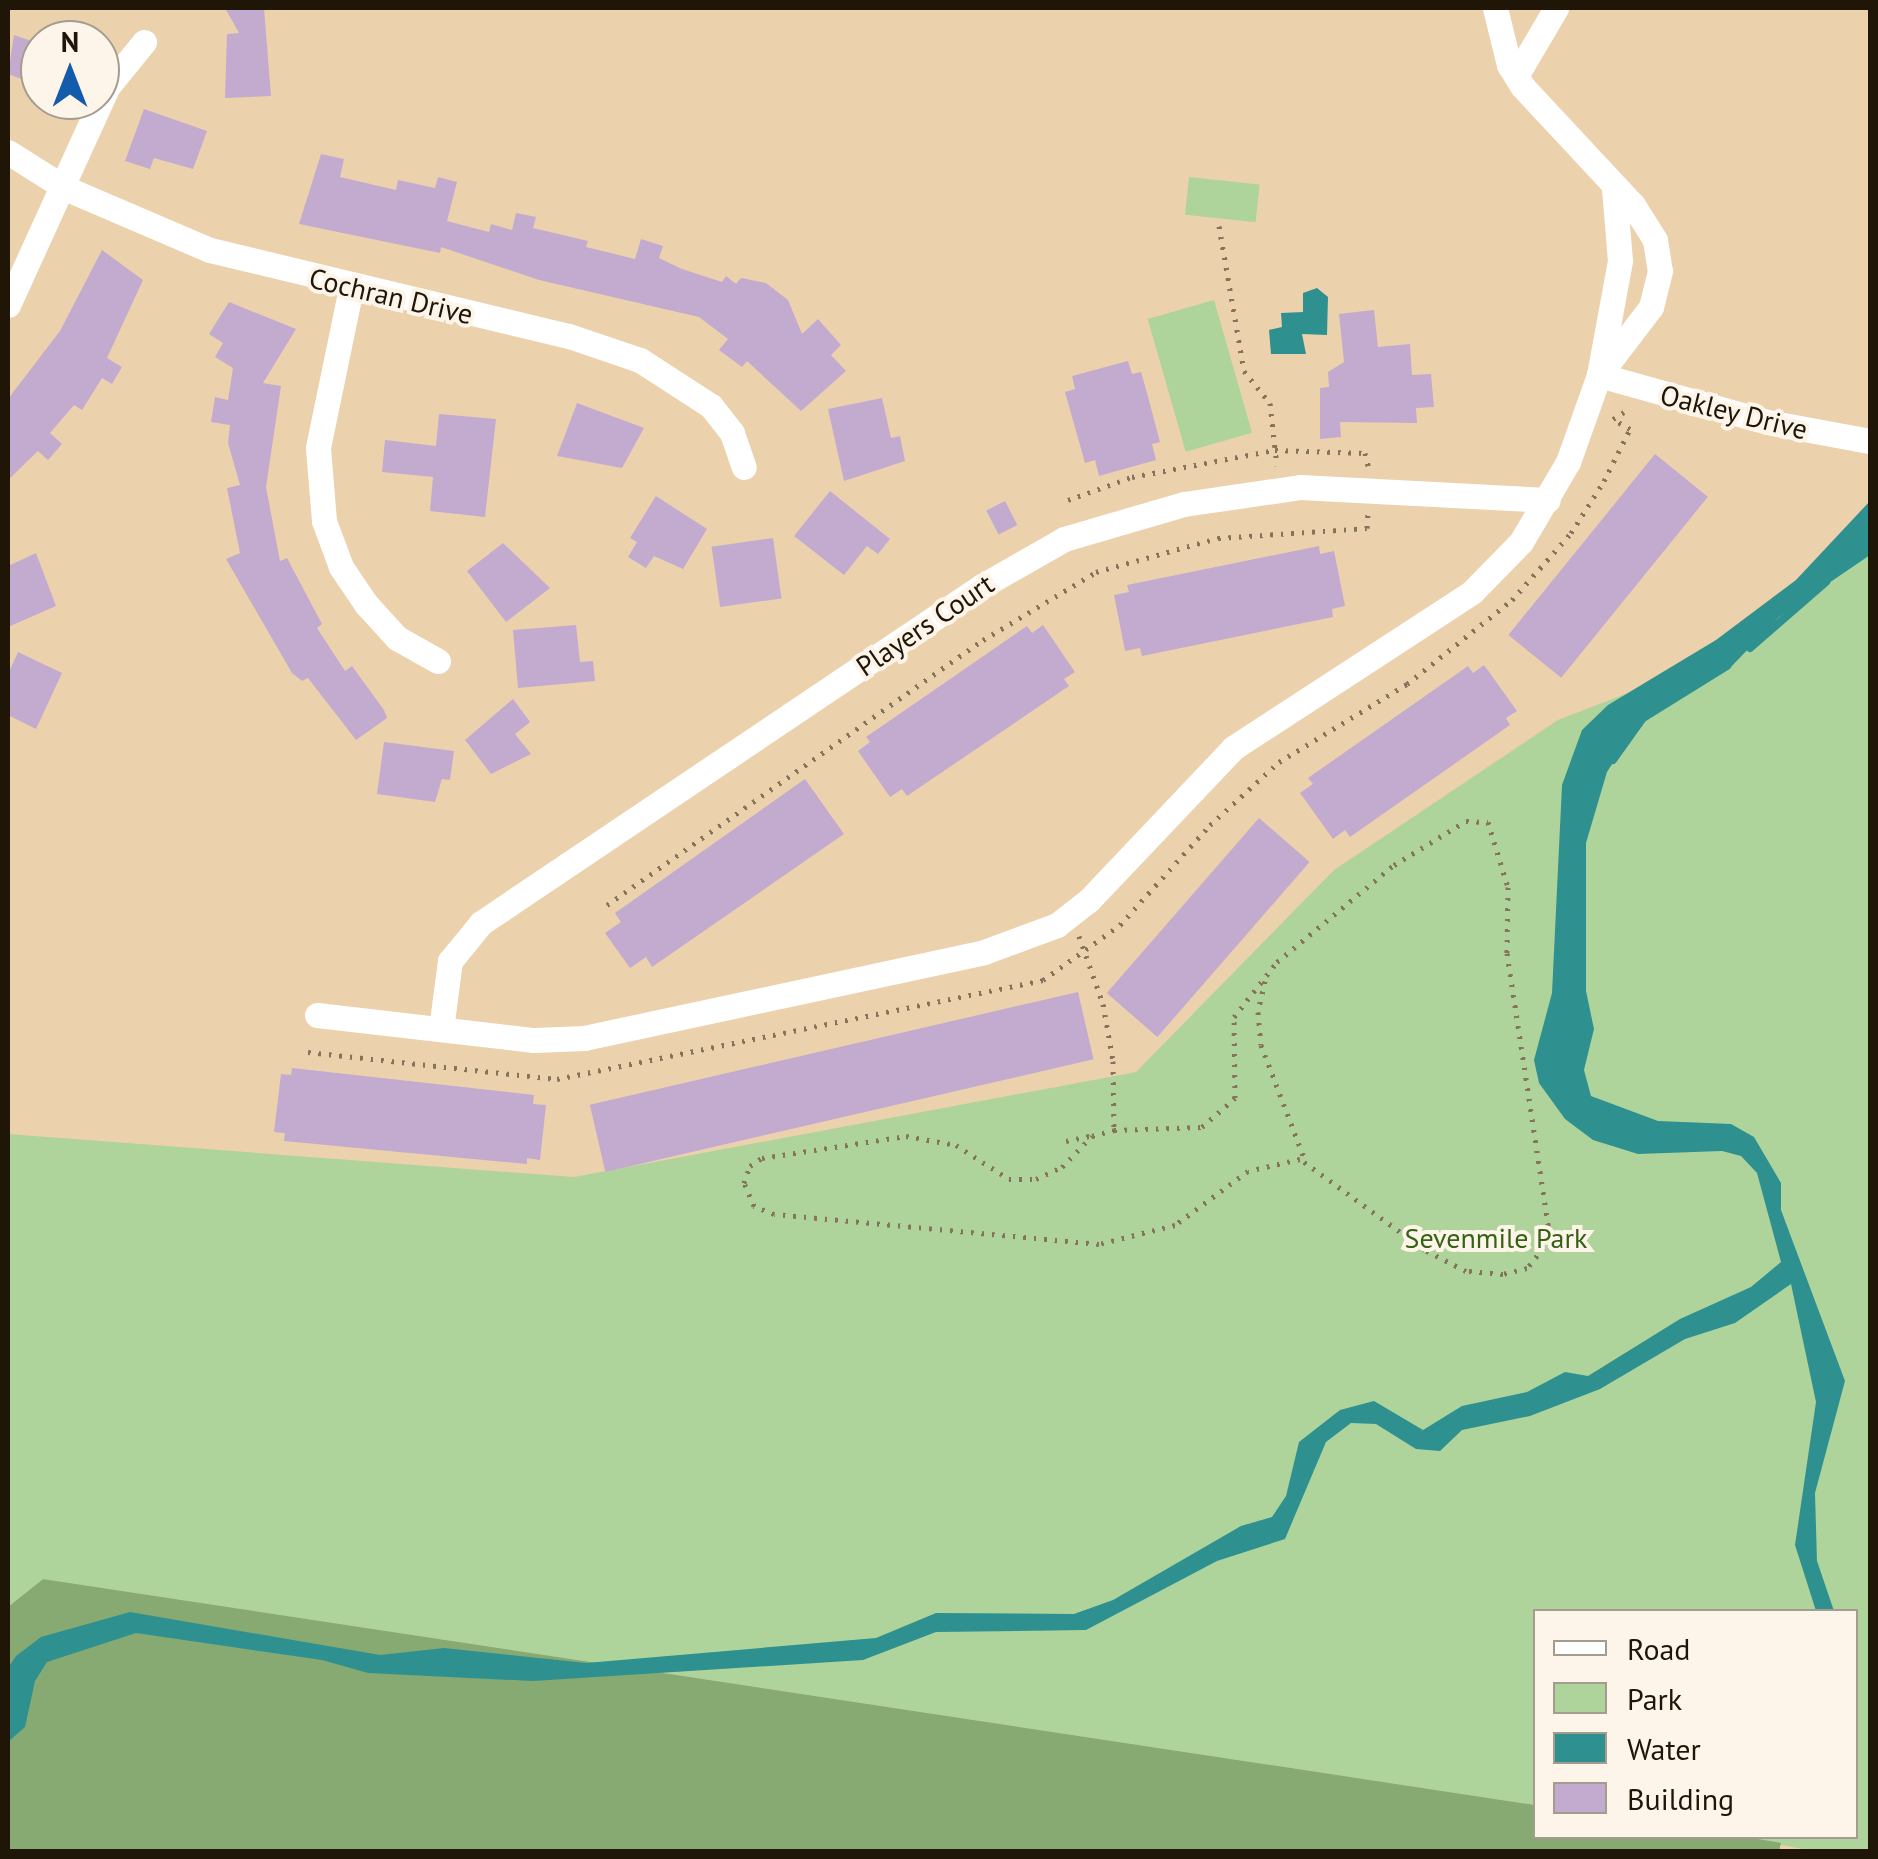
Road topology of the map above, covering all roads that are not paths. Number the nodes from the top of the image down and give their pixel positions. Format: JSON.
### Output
{"nodes":[{"id":1,"x":1495,"y":8,"type":"edge"},
{"id":2,"x":1556,"y":8,"type":"edge"},
{"id":3,"x":144,"y":42,"type":"dead end"},
{"id":4,"x":1516,"y":76,"type":"junction"},
{"id":5,"x":8,"y":152,"type":"edge"},
{"id":6,"x":65,"y":188,"type":"junction"},
{"id":7,"x":1614,"y":188,"type":"junction"},
{"id":8,"x":351,"y":288,"type":"junction"},
{"id":9,"x":8,"y":304,"type":"edge"},
{"id":10,"x":1599,"y":374,"type":"junction"},
{"id":11,"x":1870,"y":441,"type":"edge"},
{"id":12,"x":744,"y":466,"type":"dead end"},
{"id":13,"x":1548,"y":500,"type":"junction"},
{"id":14,"x":438,"y":661,"type":"dead end"},
{"id":15,"x":317,"y":1015,"type":"dead end"},
{"id":16,"x":442,"y":1029,"type":"junction"}],
"edges":[{"from":1,"to":4,"type":"street"},
{"from":2,"to":4,"type":"street"},
{"from":3,"to":6,"type":"street"},
{"from":4,"to":7,"type":"street"},
{"from":5,"to":6,"type":"street","name":"Cochran Drive"},
{"from":6,"to":8,"type":"street","name":"Cochran Drive"},
{"from":6,"to":9,"type":"street"},
{"from":7,"to":10,"type":"street"},
{"from":7,"to":10,"type":"street"},
{"from":8,"to":12,"type":"street","name":"Cochran Drive"},
{"from":8,"to":14,"type":"street"},
{"from":10,"to":11,"type":"street","name":"Oakley Drive"},
{"from":10,"to":13,"type":"street"},
{"from":13,"to":16,"type":"street"},
{"from":13,"to":16,"type":"street","name":"Players Court"},
{"from":15,"to":16,"type":"street"}]}
